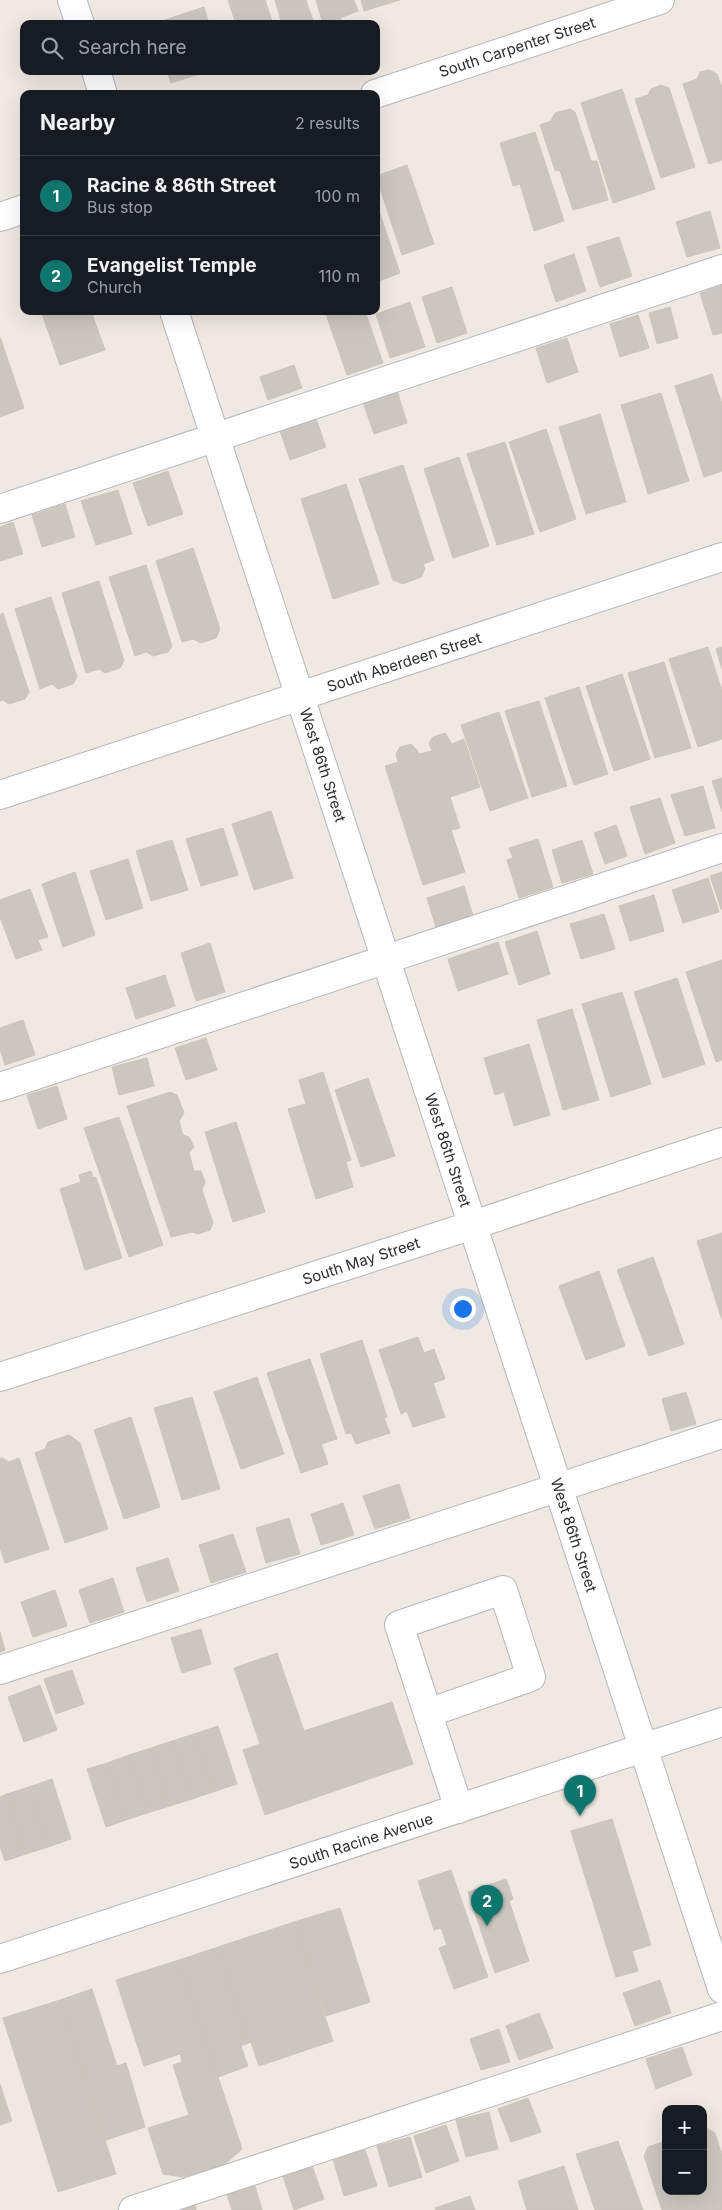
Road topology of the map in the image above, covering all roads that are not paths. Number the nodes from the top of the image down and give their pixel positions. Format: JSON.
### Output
{"nodes":[{"id":1,"x":72,"y":0,"type":"edge"},
{"id":2,"x":660,"y":0,"type":"edge"},
{"id":3,"x":79,"y":20,"type":"edge"},
{"id":4,"x":97,"y":75,"type":"edge"},
{"id":5,"x":102,"y":90,"type":"edge"},
{"id":6,"x":380,"y":92,"type":"edge"},
{"id":7,"x":20,"y":210,"type":"edge"},
{"id":8,"x":0,"y":217,"type":"edge"},
{"id":9,"x":722,"y":269,"type":"edge"},
{"id":10,"x":175,"y":315,"type":"edge"},
{"id":11,"x":216,"y":439,"type":"junction"},
{"id":12,"x":0,"y":509,"type":"edge"},
{"id":13,"x":722,"y":557,"type":"edge"},
{"id":14,"x":300,"y":696,"type":"junction"},
{"id":15,"x":0,"y":794,"type":"edge"},
{"id":16,"x":722,"y":848,"type":"edge"},
{"id":17,"x":386,"y":960,"type":"junction"},
{"id":18,"x":0,"y":1087,"type":"edge"},
{"id":19,"x":722,"y":1142,"type":"edge"},
{"id":20,"x":472,"y":1225,"type":"junction"},
{"id":21,"x":0,"y":1377,"type":"edge"},
{"id":22,"x":722,"y":1434,"type":"edge"},
{"id":23,"x":559,"y":1488,"type":"junction"},
{"id":24,"x":0,"y":1670,"type":"edge"},
{"id":25,"x":428,"y":1713,"type":"junction"},
{"id":26,"x":722,"y":1722,"type":"edge"},
{"id":27,"x":643,"y":1748,"type":"junction"},
{"id":28,"x":459,"y":1809,"type":"junction"},
{"id":29,"x":0,"y":1959,"type":"edge"},
{"id":30,"x":722,"y":1989,"type":"edge"},
{"id":31,"x":722,"y":2016,"type":"edge"},
{"id":32,"x":133,"y":2210,"type":"edge"}],
"edges":[{"from":1,"to":3,"type":"street"},
{"from":2,"to":6,"type":"street","name":"South Carpenter Street"},
{"from":4,"to":5,"type":"street"},
{"from":7,"to":8,"type":"street"},
{"from":9,"to":11,"type":"street"},
{"from":10,"to":11,"type":"street","name":"West 86th Street"},
{"from":11,"to":12,"type":"street"},
{"from":11,"to":14,"type":"street","name":"West 86th Street"},
{"from":13,"to":14,"type":"street","name":"South Aberdeen Street"},
{"from":14,"to":15,"type":"street","name":"South Aberdeen Street"},
{"from":14,"to":17,"type":"street","name":"West 86th Street"},
{"from":16,"to":17,"type":"street"},
{"from":17,"to":18,"type":"street"},
{"from":17,"to":20,"type":"street","name":"West 86th Street"},
{"from":19,"to":20,"type":"street","name":"South May Street"},
{"from":20,"to":21,"type":"street","name":"South May Street"},
{"from":20,"to":23,"type":"street","name":"West 86th Street"},
{"from":22,"to":23,"type":"street"},
{"from":23,"to":24,"type":"street"},
{"from":23,"to":27,"type":"street","name":"West 86th Street"},
{"from":25,"to":25,"type":"street"},
{"from":25,"to":28,"type":"street"},
{"from":26,"to":27,"type":"street","name":"South Racine Avenue"},
{"from":27,"to":28,"type":"street","name":"South Racine Avenue"},
{"from":27,"to":30,"type":"street","name":"West 86th Street"},
{"from":28,"to":29,"type":"street","name":"South Racine Avenue"},
{"from":31,"to":32,"type":"street"}]}
